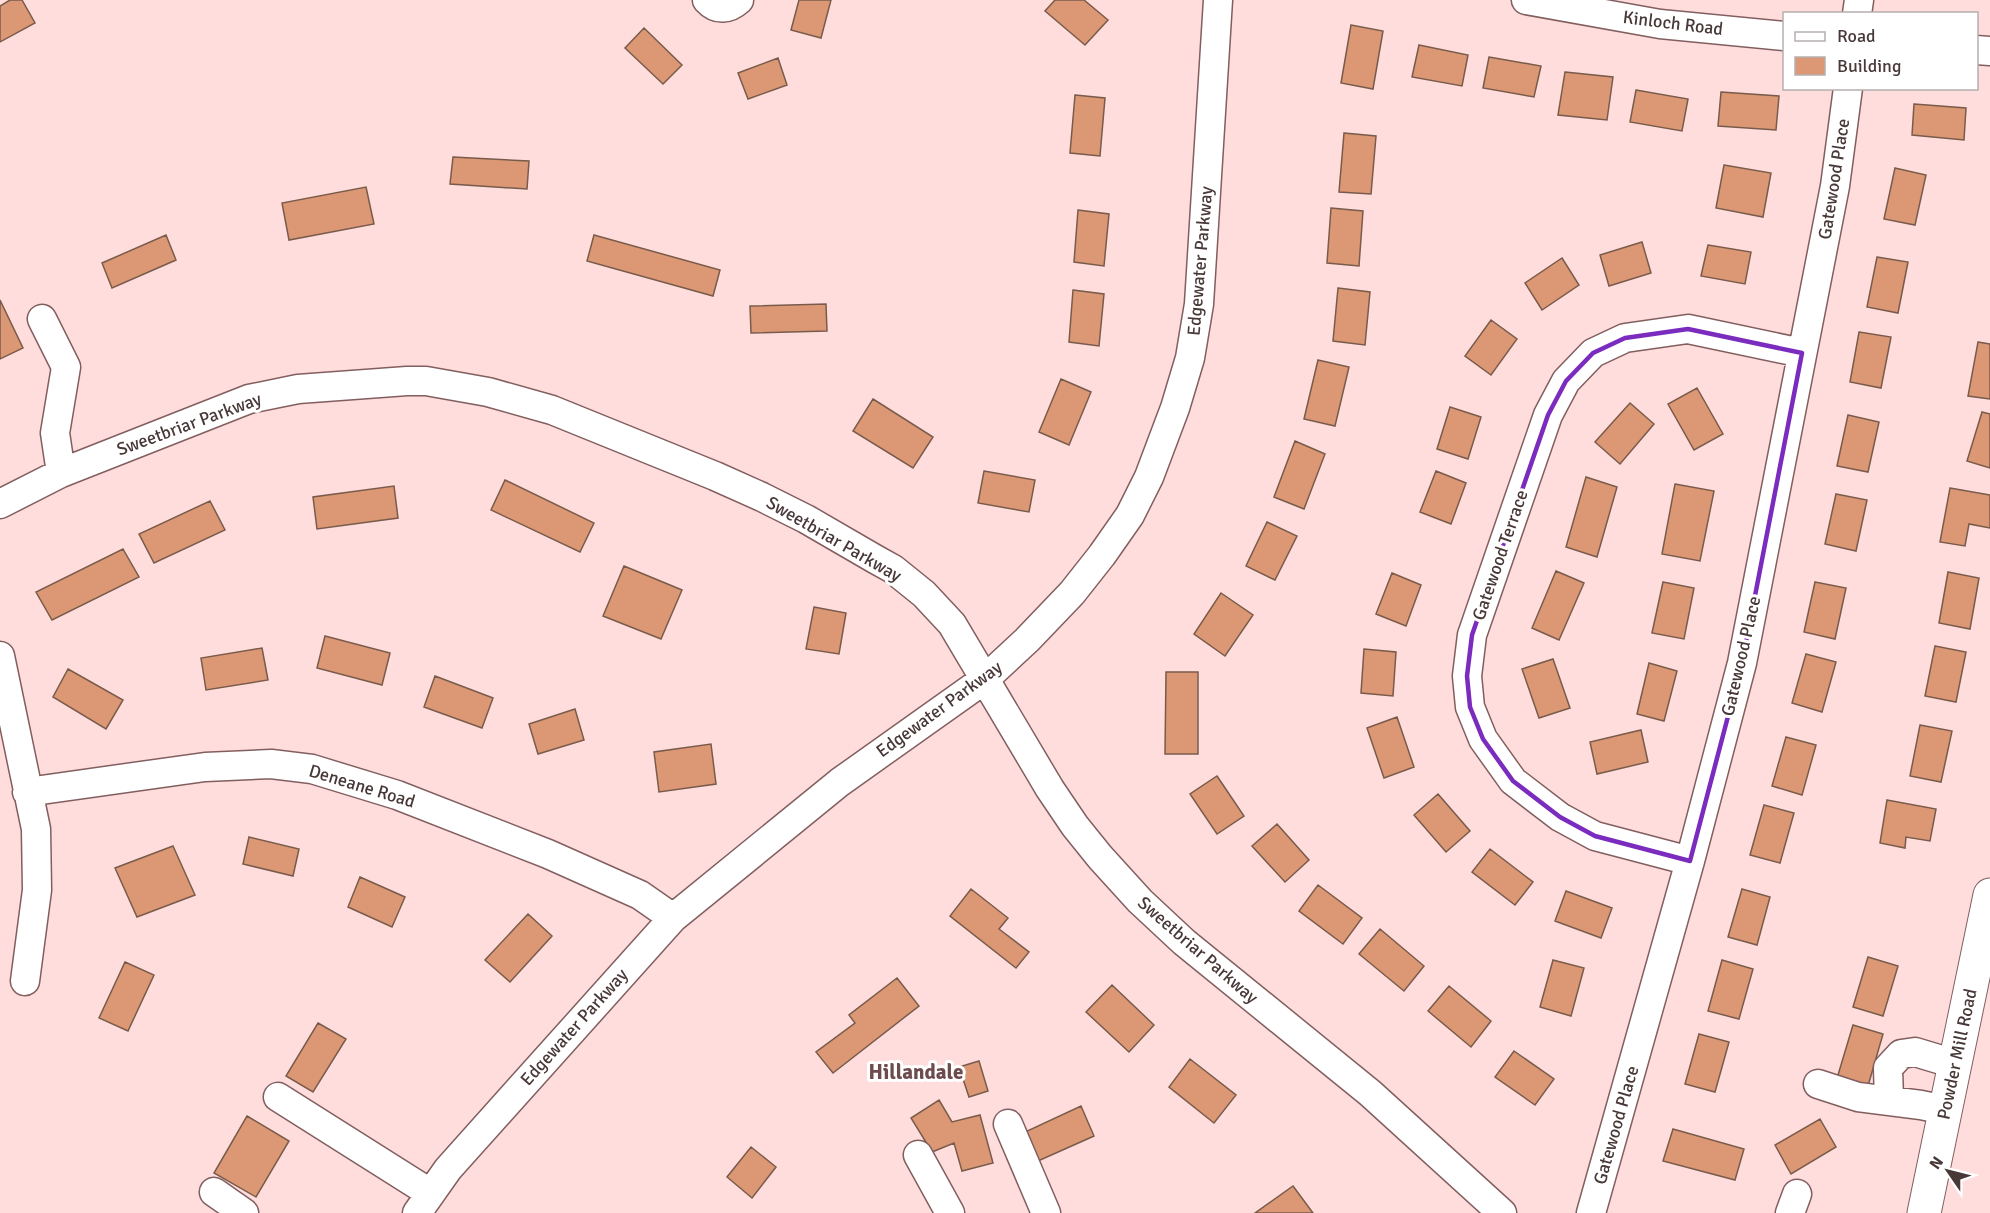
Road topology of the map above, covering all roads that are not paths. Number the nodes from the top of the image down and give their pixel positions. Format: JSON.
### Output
{"nodes":[{"id":1,"x":707,"y":0,"type":"edge"},
{"id":2,"x":739,"y":0,"type":"edge"},
{"id":3,"x":1218,"y":0,"type":"edge"},
{"id":4,"x":1526,"y":0,"type":"edge"},
{"id":5,"x":1783,"y":36,"type":"edge"},
{"id":6,"x":1848,"y":90,"type":"edge"},
{"id":7,"x":42,"y":319,"type":"dead end"},
{"id":8,"x":1802,"y":353,"type":"junction"},
{"id":9,"x":61,"y":473,"type":"junction"},
{"id":10,"x":0,"y":504,"type":"edge"},
{"id":11,"x":0,"y":656,"type":"edge"},
{"id":12,"x":985,"y":679,"type":"junction"},
{"id":13,"x":27,"y":792,"type":"junction"},
{"id":14,"x":1690,"y":861,"type":"junction"},
{"id":15,"x":1990,"y":895,"type":"edge"},
{"id":16,"x":673,"y":918,"type":"junction"},
{"id":17,"x":25,"y":981,"type":"dead end"},
{"id":18,"x":1955,"y":1064,"type":"junction"},
{"id":19,"x":1818,"y":1084,"type":"dead end"},
{"id":20,"x":278,"y":1097,"type":"dead end"},
{"id":21,"x":1889,"y":1100,"type":"junction"},
{"id":22,"x":1945,"y":1110,"type":"junction"},
{"id":23,"x":1008,"y":1124,"type":"dead end"},
{"id":24,"x":918,"y":1155,"type":"dead end"},
{"id":25,"x":214,"y":1192,"type":"dead end"},
{"id":26,"x":423,"y":1203,"type":"edge"},
{"id":27,"x":244,"y":1213,"type":"edge"},
{"id":28,"x":950,"y":1213,"type":"edge"},
{"id":29,"x":1047,"y":1213,"type":"edge"},
{"id":30,"x":1502,"y":1213,"type":"edge"},
{"id":31,"x":1591,"y":1213,"type":"edge"},
{"id":32,"x":1924,"y":1213,"type":"edge"}],
"edges":[{"from":1,"to":2,"type":"street"},
{"from":3,"to":12,"type":"street","name":"Edgewater Parkway"},
{"from":4,"to":5,"type":"street","name":"Kinloch Road"},
{"from":6,"to":8,"type":"street","name":"Gatewood Place"},
{"from":7,"to":9,"type":"street"},
{"from":8,"to":14,"type":"street","name":"Gatewood Place"},
{"from":8,"to":14,"type":"street","name":"Gatewood Terrace"},
{"from":9,"to":10,"type":"street","name":"Sweetbriar Parkway"},
{"from":9,"to":12,"type":"street","name":"Sweetbriar Parkway"},
{"from":11,"to":13,"type":"street"},
{"from":12,"to":16,"type":"street","name":"Edgewater Parkway"},
{"from":12,"to":30,"type":"street","name":"Sweetbriar Parkway"},
{"from":13,"to":16,"type":"street","name":"Deneane Road"},
{"from":13,"to":17,"type":"street"},
{"from":14,"to":31,"type":"street","name":"Gatewood Place"},
{"from":15,"to":18,"type":"main road","name":"Powder Mill Road"},
{"from":16,"to":26,"type":"street","name":"Edgewater Parkway"},
{"from":18,"to":21,"type":"street"},
{"from":18,"to":22,"type":"main road","name":"Powder Mill Road"},
{"from":19,"to":21,"type":"street"},
{"from":20,"to":26,"type":"street"},
{"from":21,"to":22,"type":"street"},
{"from":22,"to":32,"type":"main road","name":"Powder Mill Road"},
{"from":23,"to":29,"type":"street"},
{"from":24,"to":28,"type":"street"},
{"from":25,"to":27,"type":"street"}]}
